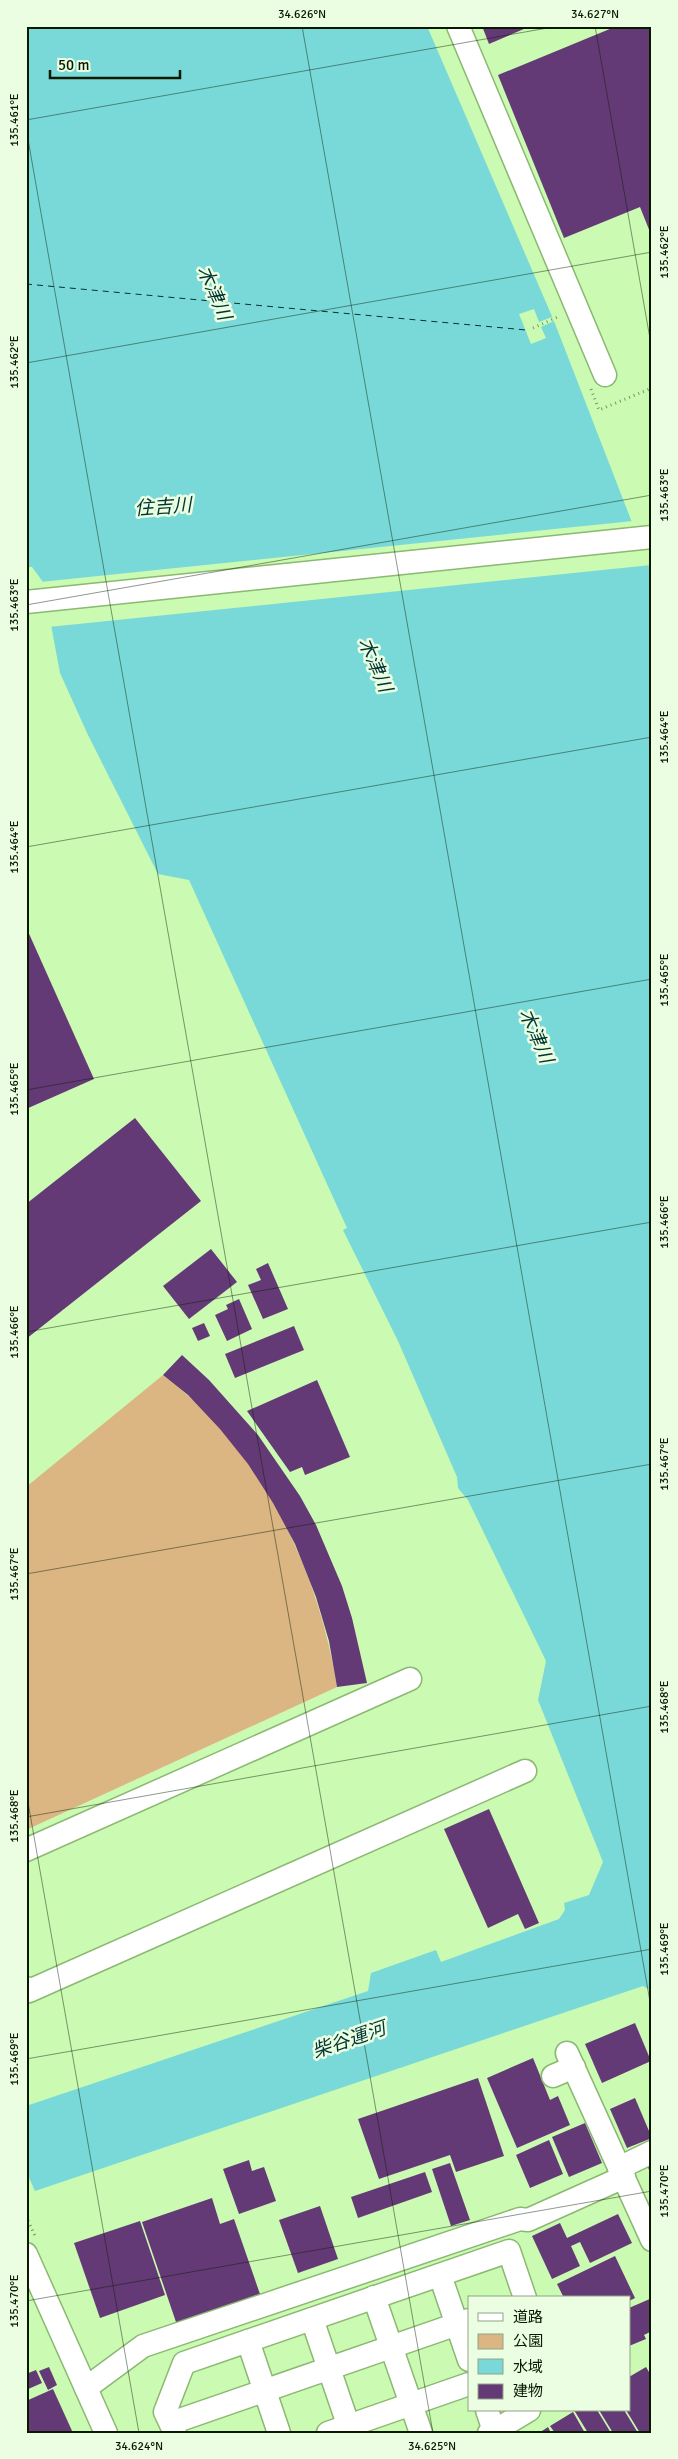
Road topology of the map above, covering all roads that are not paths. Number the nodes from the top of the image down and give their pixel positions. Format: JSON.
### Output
{"nodes":[{"id":1,"x":458,"y":26,"type":"edge"},
{"id":2,"x":605,"y":375,"type":"dead end"},
{"id":3,"x":652,"y":538,"type":"edge"},
{"id":4,"x":26,"y":602,"type":"edge"},
{"id":5,"x":410,"y":1679,"type":"dead end"},
{"id":6,"x":525,"y":1771,"type":"dead end"},
{"id":7,"x":26,"y":1850,"type":"edge"},
{"id":8,"x":26,"y":1988,"type":"edge"},
{"id":9,"x":553,"y":2076,"type":"dead end"},
{"id":10,"x":652,"y":2152,"type":"edge"},
{"id":11,"x":621,"y":2173,"type":"junction"},
{"id":12,"x":652,"y":2240,"type":"edge"},
{"id":13,"x":26,"y":2254,"type":"edge"},
{"id":14,"x":440,"y":2275,"type":"junction"},
{"id":15,"x":524,"y":2296,"type":"edge"},
{"id":16,"x":374,"y":2297,"type":"junction"},
{"id":17,"x":312,"y":2319,"type":"junction"},
{"id":18,"x":463,"y":2322,"type":"edge"},
{"id":19,"x":248,"y":2341,"type":"junction"},
{"id":20,"x":392,"y":2347,"type":"junction"},
{"id":21,"x":468,"y":2354,"type":"edge"},
{"id":22,"x":329,"y":2369,"type":"junction"},
{"id":23,"x":468,"y":2384,"type":"edge"},
{"id":24,"x":86,"y":2388,"type":"junction"},
{"id":25,"x":265,"y":2391,"type":"junction"},
{"id":26,"x":411,"y":2404,"type":"junction"},
{"id":27,"x":524,"y":2412,"type":"edge"},
{"id":28,"x":490,"y":2427,"type":"edge"},
{"id":29,"x":173,"y":2428,"type":"edge"},
{"id":30,"x":343,"y":2430,"type":"edge"},
{"id":31,"x":106,"y":2433,"type":"edge"},
{"id":32,"x":279,"y":2433,"type":"edge"},
{"id":33,"x":421,"y":2433,"type":"edge"}],
"edges":[{"from":1,"to":2,"type":"street"},
{"from":3,"to":4,"type":"street"},
{"from":5,"to":7,"type":"street"},
{"from":6,"to":8,"type":"street"},
{"from":9,"to":11,"type":"street"},
{"from":10,"to":11,"type":"street"},
{"from":11,"to":12,"type":"street"},
{"from":11,"to":24,"type":"street"},
{"from":13,"to":24,"type":"street"},
{"from":14,"to":15,"type":"street"},
{"from":14,"to":16,"type":"street"},
{"from":14,"to":18,"type":"street"},
{"from":16,"to":17,"type":"street"},
{"from":16,"to":20,"type":"street"},
{"from":17,"to":19,"type":"street"},
{"from":17,"to":22,"type":"street"},
{"from":18,"to":20,"type":"street"},
{"from":18,"to":21,"type":"street"},
{"from":19,"to":25,"type":"street"},
{"from":19,"to":29,"type":"street"},
{"from":20,"to":22,"type":"street"},
{"from":20,"to":26,"type":"street"},
{"from":22,"to":25,"type":"street"},
{"from":22,"to":30,"type":"street"},
{"from":23,"to":26,"type":"street"},
{"from":24,"to":31,"type":"street"},
{"from":25,"to":29,"type":"street"},
{"from":25,"to":32,"type":"street"},
{"from":26,"to":30,"type":"street"},
{"from":26,"to":33,"type":"street"},
{"from":27,"to":28,"type":"street"}]}
